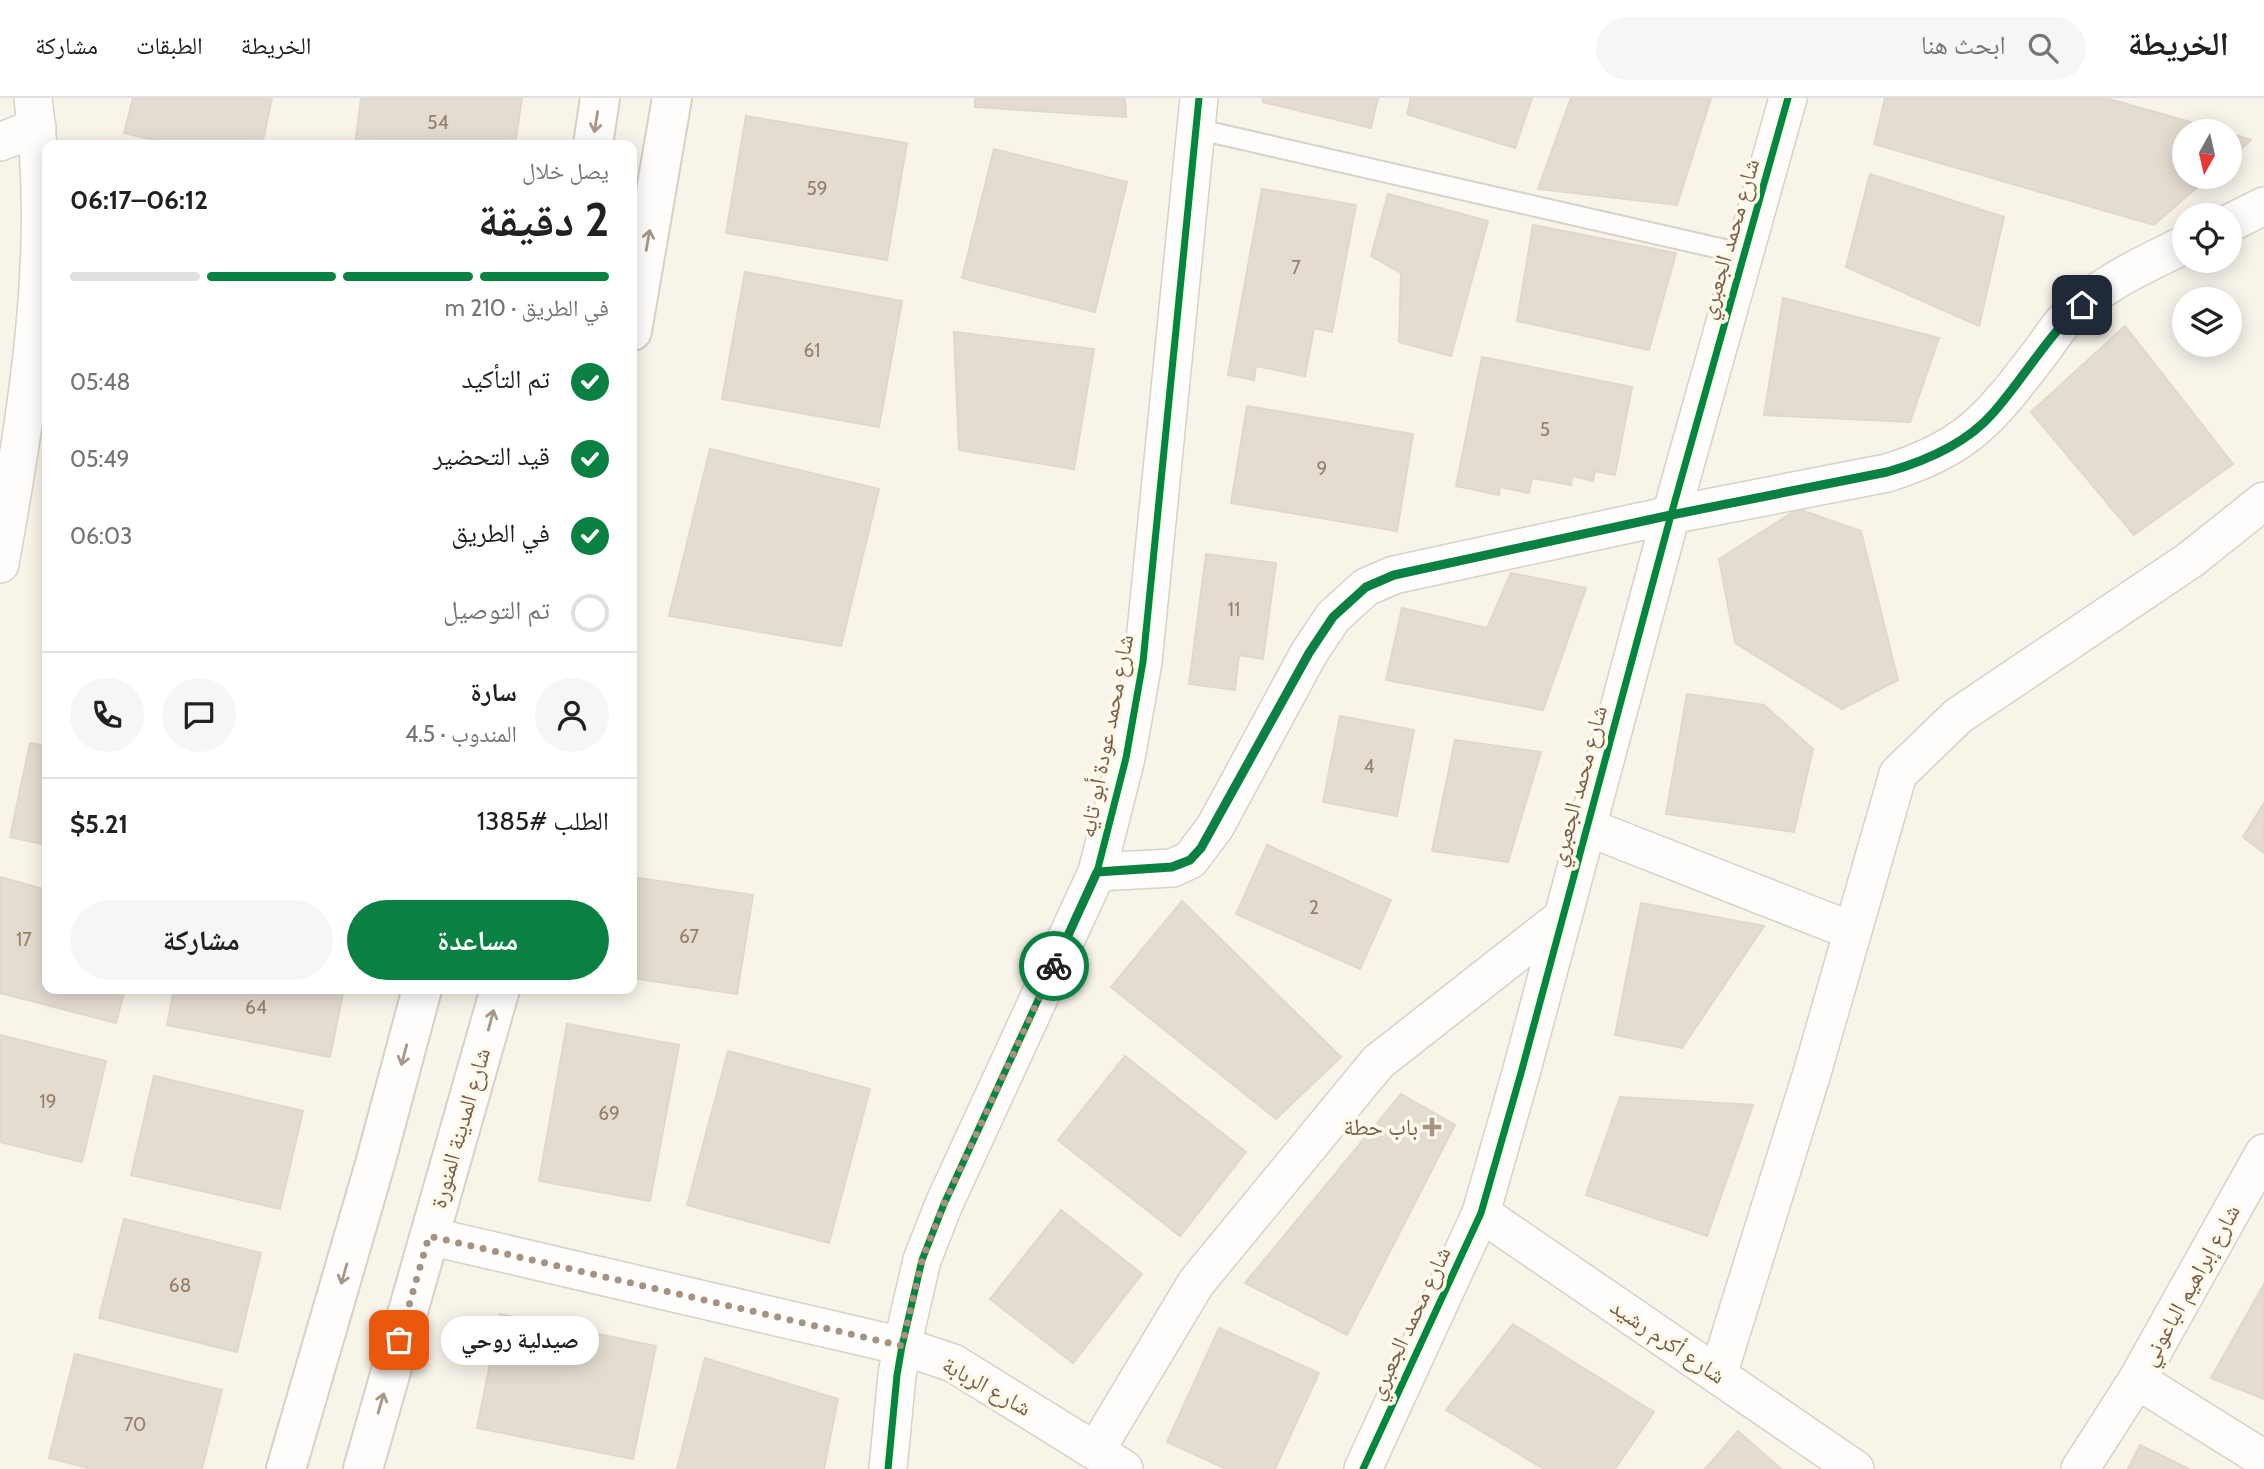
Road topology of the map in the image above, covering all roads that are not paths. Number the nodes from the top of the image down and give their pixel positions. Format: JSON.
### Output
{"nodes":[{"id":1,"x":600,"y":98,"type":"edge"},
{"id":2,"x":672,"y":98,"type":"edge"},
{"id":3,"x":1788,"y":98,"type":"edge"},
{"id":4,"x":35,"y":113,"type":"edge"},
{"id":5,"x":1198,"y":114,"type":"edge"},
{"id":6,"x":594,"y":140,"type":"edge"},
{"id":7,"x":0,"y":142,"type":"edge"},
{"id":8,"x":2264,"y":206,"type":"edge"},
{"id":9,"x":2242,"y":217,"type":"edge"},
{"id":10,"x":2172,"y":251,"type":"edge"},
{"id":11,"x":1744,"y":254,"type":"junction"},
{"id":12,"x":637,"y":302,"type":"edge"},
{"id":13,"x":2264,"y":501,"type":"edge"},
{"id":14,"x":1671,"y":515,"type":"junction"},
{"id":15,"x":0,"y":564,"type":"edge"},
{"id":16,"x":1587,"y":827,"type":"junction"},
{"id":17,"x":1097,"y":872,"type":"junction"},
{"id":18,"x":1563,"y":917,"type":"junction"},
{"id":19,"x":1852,"y":931,"type":"junction"},
{"id":20,"x":421,"y":994,"type":"edge"},
{"id":21,"x":499,"y":994,"type":"edge"},
{"id":22,"x":2264,"y":1153,"type":"edge"},
{"id":23,"x":1481,"y":1213,"type":"junction"},
{"id":24,"x":429,"y":1236,"type":"junction"},
{"id":25,"x":902,"y":1346,"type":"junction"},
{"id":26,"x":1718,"y":1375,"type":"junction"},
{"id":27,"x":2137,"y":1380,"type":"junction"},
{"id":28,"x":2264,"y":1459,"type":"edge"},
{"id":29,"x":1110,"y":1460,"type":"edge"},
{"id":30,"x":286,"y":1469,"type":"edge"},
{"id":31,"x":363,"y":1469,"type":"edge"},
{"id":32,"x":888,"y":1469,"type":"edge"},
{"id":33,"x":1363,"y":1469,"type":"edge"},
{"id":34,"x":1855,"y":1469,"type":"edge"},
{"id":35,"x":2080,"y":1469,"type":"edge"}],
"edges":[{"from":1,"to":6,"type":"main road","one_way":true},
{"from":12,"to":2,"type":"main road","one_way":true},
{"from":3,"to":11,"type":"street","name":"شارع محمد الجعبري"},
{"from":4,"to":7,"type":"street"},
{"from":4,"to":15,"type":"street"},
{"from":5,"to":11,"type":"lane"},
{"from":5,"to":17,"type":"street","name":"شارع محمد عودة أبو تايه"},
{"from":8,"to":9,"type":"street"},
{"from":10,"to":14,"type":"street","name":"شارع محمد عودة أبو تايه"},
{"from":11,"to":14,"type":"street","name":"شارع محمد الجعبري"},
{"from":13,"to":19,"type":"street"},
{"from":14,"to":16,"type":"street","name":"شارع محمد الجعبري"},
{"from":14,"to":17,"type":"street","name":"شارع محمد عودة أبو تايه"},
{"from":16,"to":18,"type":"street","name":"شارع محمد الجعبري"},
{"from":16,"to":19,"type":"street"},
{"from":17,"to":25,"type":"street","name":"شارع محمد عودة أبو تايه"},
{"from":18,"to":23,"type":"street","name":"شارع محمد الجعبري"},
{"from":18,"to":29,"type":"street"},
{"from":19,"to":26,"type":"street"},
{"from":20,"to":30,"type":"main road","one_way":true},
{"from":24,"to":21,"type":"main road","name":"شارع المدينة المنورة","one_way":true},
{"from":22,"to":27,"type":"street","name":"شارع إبراهيم الباعوني"},
{"from":23,"to":26,"type":"street","name":"شارع أكرم رشيد"},
{"from":23,"to":33,"type":"street","name":"شارع محمد الجعبري"},
{"from":24,"to":25,"type":"street","name":"شارع الربابة"},
{"from":31,"to":24,"type":"main road","name":"شارع المدينة المنورة","one_way":true},
{"from":25,"to":29,"type":"street","name":"شارع الربابة"},
{"from":25,"to":32,"type":"street","name":"شارع محمد عودة أبو تايه"},
{"from":26,"to":34,"type":"street","name":"شارع أكرم رشيد"},
{"from":27,"to":28,"type":"street","name":"شارع إبراهيم الباعوني"},
{"from":27,"to":35,"type":"street","name":"شارع إبراهيم الباعوني"}]}
